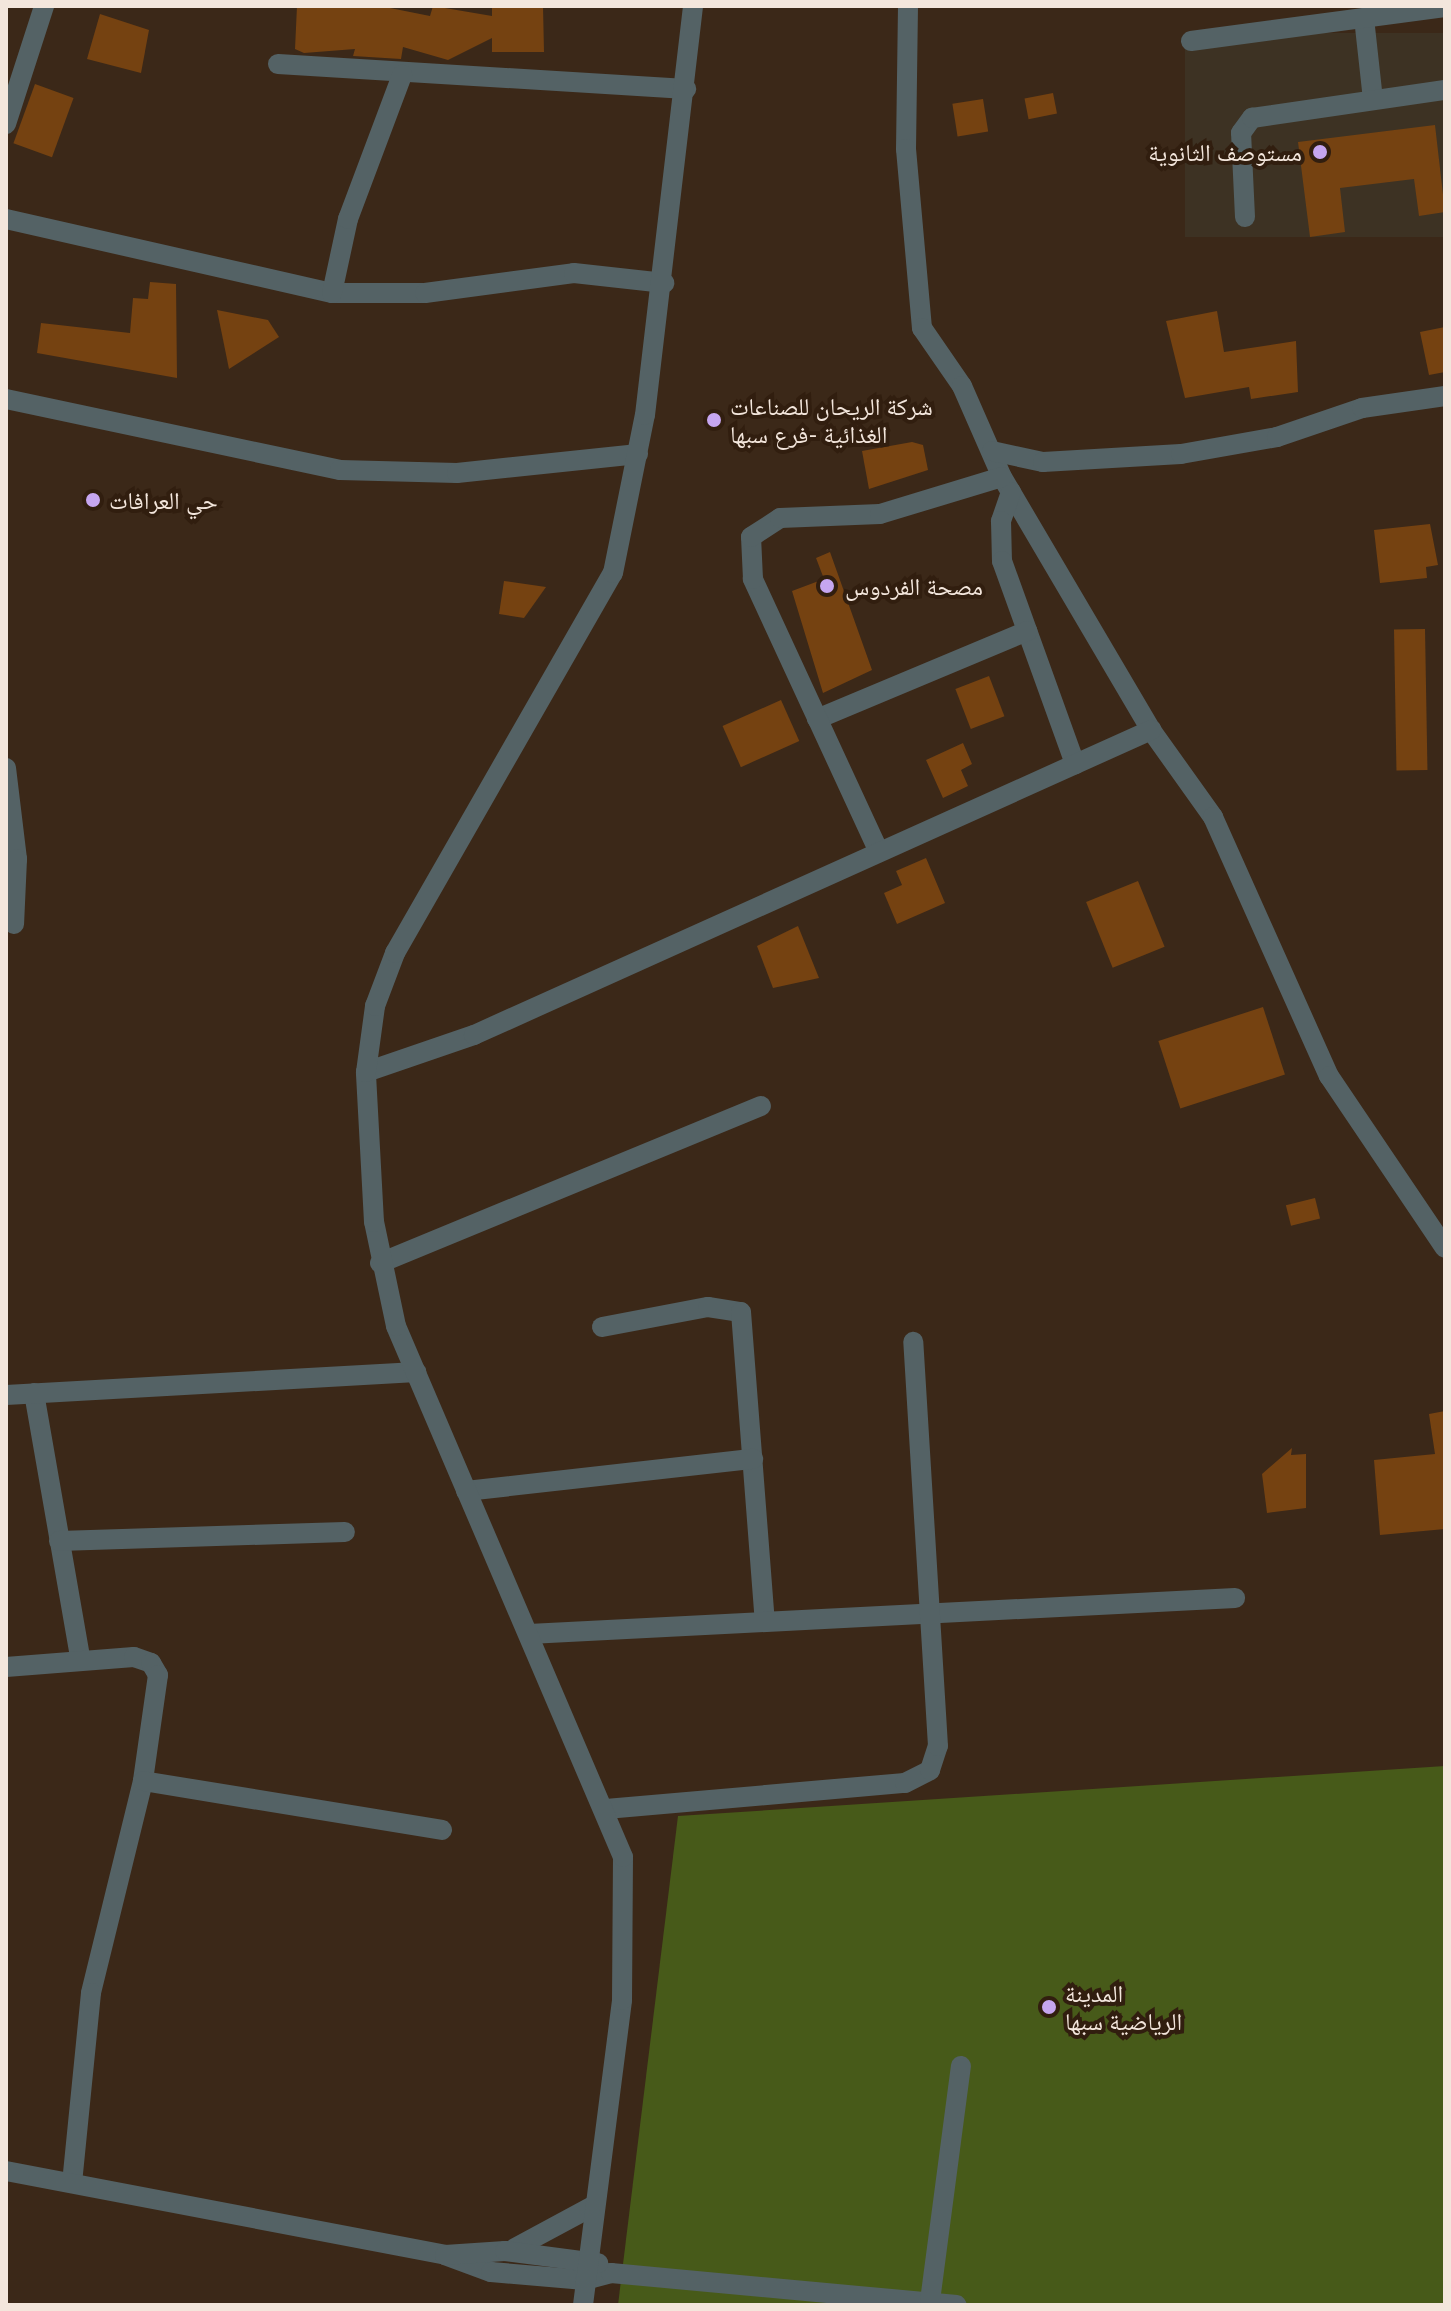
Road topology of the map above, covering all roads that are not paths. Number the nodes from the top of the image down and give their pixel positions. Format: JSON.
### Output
{"nodes":[{"id":1,"x":44,"y":6,"type":"edge"},
{"id":2,"x":693,"y":6,"type":"edge"},
{"id":3,"x":908,"y":6,"type":"edge"},
{"id":4,"x":1445,"y":7,"type":"edge"},
{"id":5,"x":1364,"y":18,"type":"junction"},
{"id":6,"x":1191,"y":41,"type":"dead end"},
{"id":7,"x":278,"y":64,"type":"dead end"},
{"id":8,"x":402,"y":75,"type":"junction"},
{"id":9,"x":686,"y":89,"type":"junction"},
{"id":10,"x":1445,"y":90,"type":"edge"},
{"id":11,"x":1373,"y":99,"type":"junction"},
{"id":12,"x":6,"y":124,"type":"edge"},
{"id":13,"x":1245,"y":217,"type":"dead end"},
{"id":14,"x":6,"y":219,"type":"edge"},
{"id":15,"x":664,"y":283,"type":"junction"},
{"id":16,"x":332,"y":293,"type":"junction"},
{"id":17,"x":1445,"y":396,"type":"edge"},
{"id":18,"x":6,"y":399,"type":"edge"},
{"id":19,"x":992,"y":451,"type":"junction"},
{"id":20,"x":638,"y":454,"type":"junction"},
{"id":21,"x":1006,"y":484,"type":"junction"},
{"id":22,"x":1027,"y":631,"type":"junction"},
{"id":23,"x":817,"y":719,"type":"junction"},
{"id":24,"x":1151,"y":730,"type":"junction"},
{"id":25,"x":1075,"y":764,"type":"junction"},
{"id":26,"x":6,"y":768,"type":"edge"},
{"id":27,"x":879,"y":852,"type":"junction"},
{"id":28,"x":14,"y":924,"type":"dead end"},
{"id":29,"x":366,"y":1072,"type":"junction"},
{"id":30,"x":761,"y":1106,"type":"dead end"},
{"id":31,"x":1445,"y":1248,"type":"edge"},
{"id":32,"x":380,"y":1263,"type":"junction"},
{"id":33,"x":602,"y":1327,"type":"dead end"},
{"id":34,"x":913,"y":1342,"type":"dead end"},
{"id":35,"x":416,"y":1372,"type":"junction"},
{"id":36,"x":34,"y":1393,"type":"junction"},
{"id":37,"x":6,"y":1395,"type":"edge"},
{"id":38,"x":753,"y":1459,"type":"junction"},
{"id":39,"x":466,"y":1491,"type":"junction"},
{"id":40,"x":345,"y":1532,"type":"dead end"},
{"id":41,"x":59,"y":1541,"type":"junction"},
{"id":42,"x":1235,"y":1598,"type":"dead end"},
{"id":43,"x":930,"y":1613,"type":"junction"},
{"id":44,"x":765,"y":1622,"type":"junction"},
{"id":45,"x":529,"y":1634,"type":"junction"},
{"id":46,"x":81,"y":1661,"type":"junction"},
{"id":47,"x":6,"y":1667,"type":"edge"},
{"id":48,"x":143,"y":1781,"type":"junction"},
{"id":49,"x":606,"y":1809,"type":"junction"},
{"id":50,"x":442,"y":1830,"type":"dead end"},
{"id":51,"x":961,"y":2066,"type":"dead end"},
{"id":52,"x":6,"y":2171,"type":"edge"},
{"id":53,"x":72,"y":2182,"type":"junction"},
{"id":54,"x":595,"y":2205,"type":"junction"},
{"id":55,"x":505,"y":2251,"type":"junction"},
{"id":56,"x":445,"y":2255,"type":"junction"},
{"id":57,"x":589,"y":2256,"type":"junction"},
{"id":58,"x":611,"y":2273,"type":"junction"},
{"id":59,"x":585,"y":2280,"type":"junction"},
{"id":60,"x":930,"y":2301,"type":"junction"},
{"id":61,"x":583,"y":2305,"type":"edge"},
{"id":62,"x":957,"y":2305,"type":"edge"}],
"edges":[{"from":1,"to":12,"type":"street"},
{"from":2,"to":9,"type":"street"},
{"from":3,"to":19,"type":"street"},
{"from":4,"to":5,"type":"street"},
{"from":5,"to":6,"type":"street"},
{"from":5,"to":11,"type":"street"},
{"from":7,"to":8,"type":"street"},
{"from":8,"to":9,"type":"street"},
{"from":8,"to":16,"type":"street"},
{"from":9,"to":15,"type":"street"},
{"from":10,"to":11,"type":"street"},
{"from":11,"to":13,"type":"street"},
{"from":14,"to":16,"type":"street"},
{"from":15,"to":16,"type":"street"},
{"from":15,"to":20,"type":"street"},
{"from":17,"to":19,"type":"street"},
{"from":18,"to":20,"type":"street"},
{"from":19,"to":21,"type":"street"},
{"from":20,"to":29,"type":"street"},
{"from":21,"to":22,"type":"street"},
{"from":21,"to":23,"type":"street"},
{"from":21,"to":24,"type":"street"},
{"from":22,"to":23,"type":"street"},
{"from":22,"to":25,"type":"street"},
{"from":23,"to":27,"type":"street"},
{"from":24,"to":25,"type":"street"},
{"from":24,"to":31,"type":"street"},
{"from":25,"to":27,"type":"street"},
{"from":26,"to":28,"type":"street"},
{"from":27,"to":29,"type":"street"},
{"from":29,"to":32,"type":"street"},
{"from":30,"to":32,"type":"street"},
{"from":32,"to":35,"type":"street"},
{"from":33,"to":38,"type":"street"},
{"from":34,"to":43,"type":"street"},
{"from":35,"to":36,"type":"street"},
{"from":35,"to":39,"type":"street"},
{"from":36,"to":37,"type":"street"},
{"from":36,"to":41,"type":"street"},
{"from":38,"to":39,"type":"street"},
{"from":38,"to":44,"type":"street"},
{"from":39,"to":45,"type":"street"},
{"from":40,"to":41,"type":"street"},
{"from":41,"to":46,"type":"street"},
{"from":42,"to":43,"type":"street"},
{"from":43,"to":44,"type":"street"},
{"from":43,"to":49,"type":"street"},
{"from":44,"to":45,"type":"street"},
{"from":45,"to":49,"type":"street"},
{"from":46,"to":47,"type":"street"},
{"from":46,"to":48,"type":"street"},
{"from":48,"to":50,"type":"street"},
{"from":48,"to":53,"type":"street"},
{"from":49,"to":54,"type":"street"},
{"from":51,"to":60,"type":"street"},
{"from":52,"to":53,"type":"street"},
{"from":53,"to":56,"type":"street"},
{"from":54,"to":55,"type":"street"},
{"from":54,"to":57,"type":"street"},
{"from":55,"to":56,"type":"street"},
{"from":55,"to":57,"type":"street"},
{"from":56,"to":59,"type":"street"},
{"from":57,"to":58,"type":"street"},
{"from":57,"to":59,"type":"street"},
{"from":58,"to":59,"type":"street"},
{"from":58,"to":60,"type":"street"},
{"from":59,"to":61,"type":"street"},
{"from":60,"to":62,"type":"street"}]}
